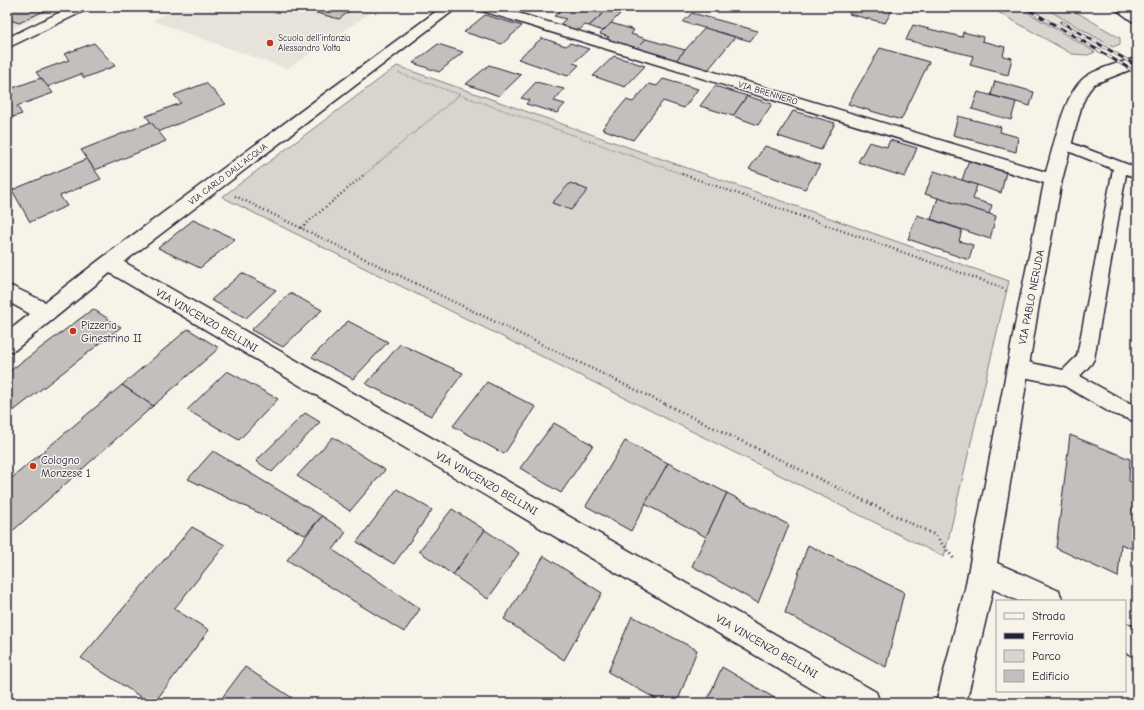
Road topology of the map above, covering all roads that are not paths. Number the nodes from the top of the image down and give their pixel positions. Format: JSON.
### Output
{"nodes":[{"id":1,"x":81,"y":7,"type":"edge"},
{"id":2,"x":451,"y":7,"type":"edge"},
{"id":3,"x":484,"y":7,"type":"edge"},
{"id":4,"x":1120,"y":7,"type":"edge"},
{"id":5,"x":1137,"y":18,"type":"edge"},
{"id":6,"x":7,"y":44,"type":"edge"},
{"id":7,"x":1137,"y":62,"type":"edge"},
{"id":8,"x":1063,"y":144,"type":"junction"},
{"id":9,"x":1120,"y":167,"type":"junction"},
{"id":10,"x":1137,"y":173,"type":"edge"},
{"id":11,"x":1053,"y":180,"type":"junction"},
{"id":12,"x":109,"y":263,"type":"junction"},
{"id":13,"x":7,"y":292,"type":"edge"},
{"id":14,"x":47,"y":313,"type":"junction"},
{"id":15,"x":7,"y":344,"type":"edge"},
{"id":16,"x":1018,"y":368,"type":"junction"},
{"id":17,"x":1067,"y":378,"type":"junction"},
{"id":18,"x":1137,"y":414,"type":"edge"},
{"id":19,"x":980,"y":579,"type":"junction"},
{"id":20,"x":1046,"y":600,"type":"edge"},
{"id":21,"x":1126,"y":638,"type":"edge"},
{"id":22,"x":1137,"y":643,"type":"edge"},
{"id":23,"x":865,"y":703,"type":"edge"},
{"id":24,"x":951,"y":703,"type":"edge"}],
"edges":[{"from":1,"to":6,"type":"street"},
{"from":2,"to":12,"type":"street","name":"VIA CARLO DALL'ACQUA"},
{"from":3,"to":11,"type":"street","name":"VIA BRENNERO"},
{"from":4,"to":5,"type":"street"},
{"from":7,"to":8,"type":"street","name":"VIA PABLO NERUDA"},
{"from":8,"to":9,"type":"lane"},
{"from":8,"to":11,"type":"street","name":"VIA PABLO NERUDA"},
{"from":9,"to":10,"type":"lane"},
{"from":9,"to":17,"type":"lane"},
{"from":11,"to":16,"type":"street","name":"VIA PABLO NERUDA"},
{"from":12,"to":14,"type":"street","name":"VIA CARLO DALL'ACQUA"},
{"from":12,"to":23,"type":"street","name":"VIA VINCENZO BELLINI"},
{"from":13,"to":14,"type":"street"},
{"from":14,"to":15,"type":"street","name":"VIA CARLO DALL'ACQUA"},
{"from":16,"to":17,"type":"lane"},
{"from":16,"to":19,"type":"street","name":"VIA PABLO NERUDA"},
{"from":17,"to":18,"type":"lane"},
{"from":19,"to":20,"type":"street"},
{"from":19,"to":24,"type":"street","name":"VIA PABLO NERUDA"},
{"from":21,"to":22,"type":"street"}]}
